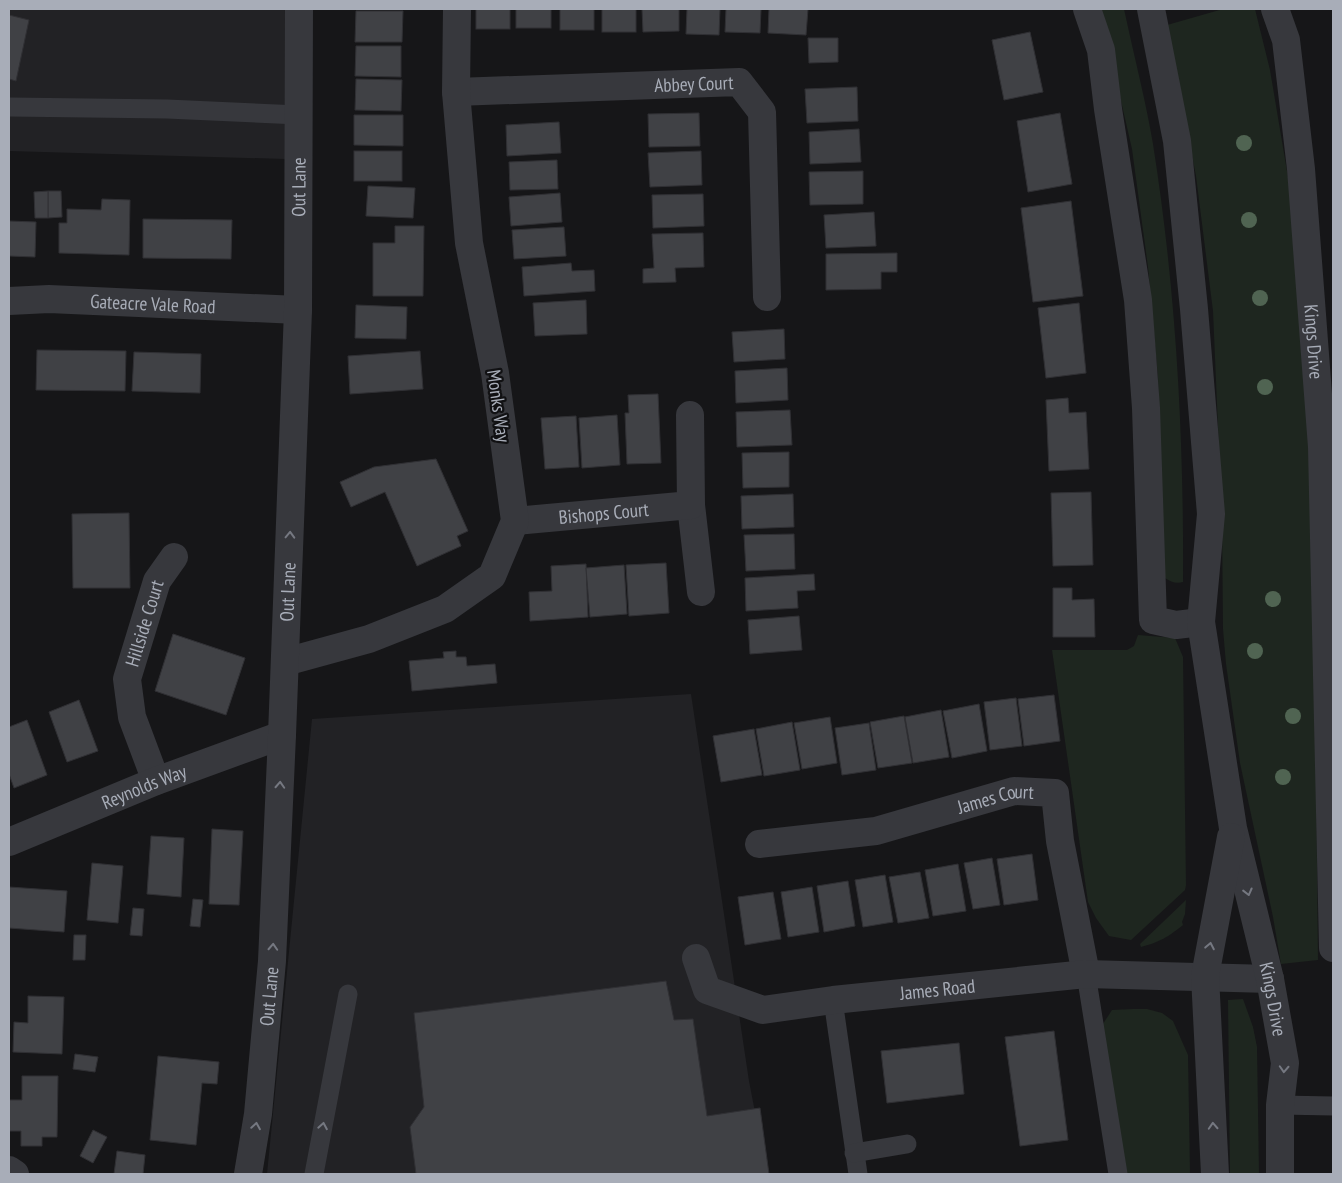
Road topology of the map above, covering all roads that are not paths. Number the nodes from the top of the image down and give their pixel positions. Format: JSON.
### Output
{"nodes":[{"id":1,"x":299,"y":9,"type":"edge"},
{"id":2,"x":457,"y":9,"type":"edge"},
{"id":3,"x":1087,"y":9,"type":"edge"},
{"id":4,"x":1151,"y":9,"type":"edge"},
{"id":5,"x":1275,"y":9,"type":"edge"},
{"id":6,"x":456,"y":92,"type":"junction"},
{"id":7,"x":9,"y":106,"type":"edge"},
{"id":8,"x":299,"y":115,"type":"junction"},
{"id":9,"x":766,"y":297,"type":"dead end"},
{"id":10,"x":9,"y":301,"type":"edge"},
{"id":11,"x":298,"y":310,"type":"junction"},
{"id":12,"x":690,"y":415,"type":"dead end"},
{"id":13,"x":1328,"y":447,"type":"edge"},
{"id":14,"x":691,"y":505,"type":"junction"},
{"id":15,"x":515,"y":521,"type":"junction"},
{"id":16,"x":174,"y":557,"type":"dead end"},
{"id":17,"x":701,"y":592,"type":"dead end"},
{"id":18,"x":1202,"y":622,"type":"junction"},
{"id":19,"x":286,"y":662,"type":"junction"},
{"id":20,"x":282,"y":735,"type":"junction"},
{"id":21,"x":1331,"y":747,"type":"edge"},
{"id":22,"x":156,"y":781,"type":"junction"},
{"id":23,"x":1232,"y":828,"type":"junction"},
{"id":24,"x":9,"y":842,"type":"edge"},
{"id":25,"x":759,"y":844,"type":"dead end"},
{"id":26,"x":1333,"y":948,"type":"edge"},
{"id":27,"x":696,"y":958,"type":"dead end"},
{"id":28,"x":1086,"y":974,"type":"junction"},
{"id":29,"x":1205,"y":976,"type":"junction"},
{"id":30,"x":1270,"y":979,"type":"junction"},
{"id":31,"x":348,"y":994,"type":"dead end"},
{"id":32,"x":833,"y":1000,"type":"junction"},
{"id":33,"x":1280,"y":1105,"type":"junction"},
{"id":34,"x":1333,"y":1106,"type":"edge"},
{"id":35,"x":907,"y":1144,"type":"dead end"},
{"id":36,"x":854,"y":1153,"type":"junction"},
{"id":37,"x":9,"y":1170,"type":"edge"},
{"id":38,"x":15,"y":1174,"type":"edge"},
{"id":39,"x":248,"y":1174,"type":"edge"},
{"id":40,"x":314,"y":1174,"type":"edge"},
{"id":41,"x":858,"y":1174,"type":"edge"},
{"id":42,"x":1118,"y":1174,"type":"edge"},
{"id":43,"x":1215,"y":1174,"type":"edge"},
{"id":44,"x":1280,"y":1174,"type":"edge"}],
"edges":[{"from":1,"to":8,"type":"street","name":"Out Lane"},
{"from":2,"to":6,"type":"street","name":"Monks Way"},
{"from":3,"to":18,"type":"street"},
{"from":4,"to":18,"type":"street","name":"Kings Drive"},
{"from":5,"to":13,"type":"street","name":"Kings Drive"},
{"from":6,"to":9,"type":"street","name":"Abbey Court"},
{"from":6,"to":15,"type":"street","name":"Monks Way"},
{"from":7,"to":8,"type":"lane"},
{"from":8,"to":11,"type":"street","name":"Out Lane"},
{"from":10,"to":11,"type":"street","name":"Gateacre Vale Road"},
{"from":19,"to":11,"type":"street","name":"Out Lane","one_way":true},
{"from":12,"to":14,"type":"street"},
{"from":13,"to":21,"type":"street","name":"Kings Drive"},
{"from":14,"to":15,"type":"street","name":"Bishops Court"},
{"from":14,"to":17,"type":"street"},
{"from":15,"to":19,"type":"street"},
{"from":16,"to":22,"type":"street","name":"Hillside Court"},
{"from":18,"to":23,"type":"street","name":"Kings Drive"},
{"from":19,"to":20,"type":"street","name":"Out Lane"},
{"from":20,"to":22,"type":"street","name":"Reynolds Way"},
{"from":39,"to":20,"type":"street","name":"Out Lane","one_way":true},
{"from":21,"to":26,"type":"street","name":"Kings Drive"},
{"from":22,"to":24,"type":"street","name":"Reynolds Way"},
{"from":29,"to":23,"type":"street","name":"Kings Drive","one_way":true},
{"from":23,"to":30,"type":"street","name":"Kings Drive","one_way":true},
{"from":25,"to":28,"type":"street","name":"James Court"},
{"from":27,"to":32,"type":"street","name":"James Road"},
{"from":28,"to":29,"type":"street","name":"James Road"},
{"from":28,"to":32,"type":"street","name":"James Road"},
{"from":28,"to":42,"type":"lane"},
{"from":29,"to":30,"type":"street","name":"James Road"},
{"from":43,"to":29,"type":"street","name":"Kings Drive","one_way":true},
{"from":30,"to":33,"type":"street","name":"Kings Drive","one_way":true},
{"from":40,"to":31,"type":"lane","one_way":true},
{"from":32,"to":36,"type":"lane"},
{"from":33,"to":34,"type":"lane"},
{"from":33,"to":44,"type":"street","name":"Kings Drive"},
{"from":35,"to":36,"type":"lane"},
{"from":36,"to":41,"type":"lane"},
{"from":37,"to":38,"type":"street"}]}
